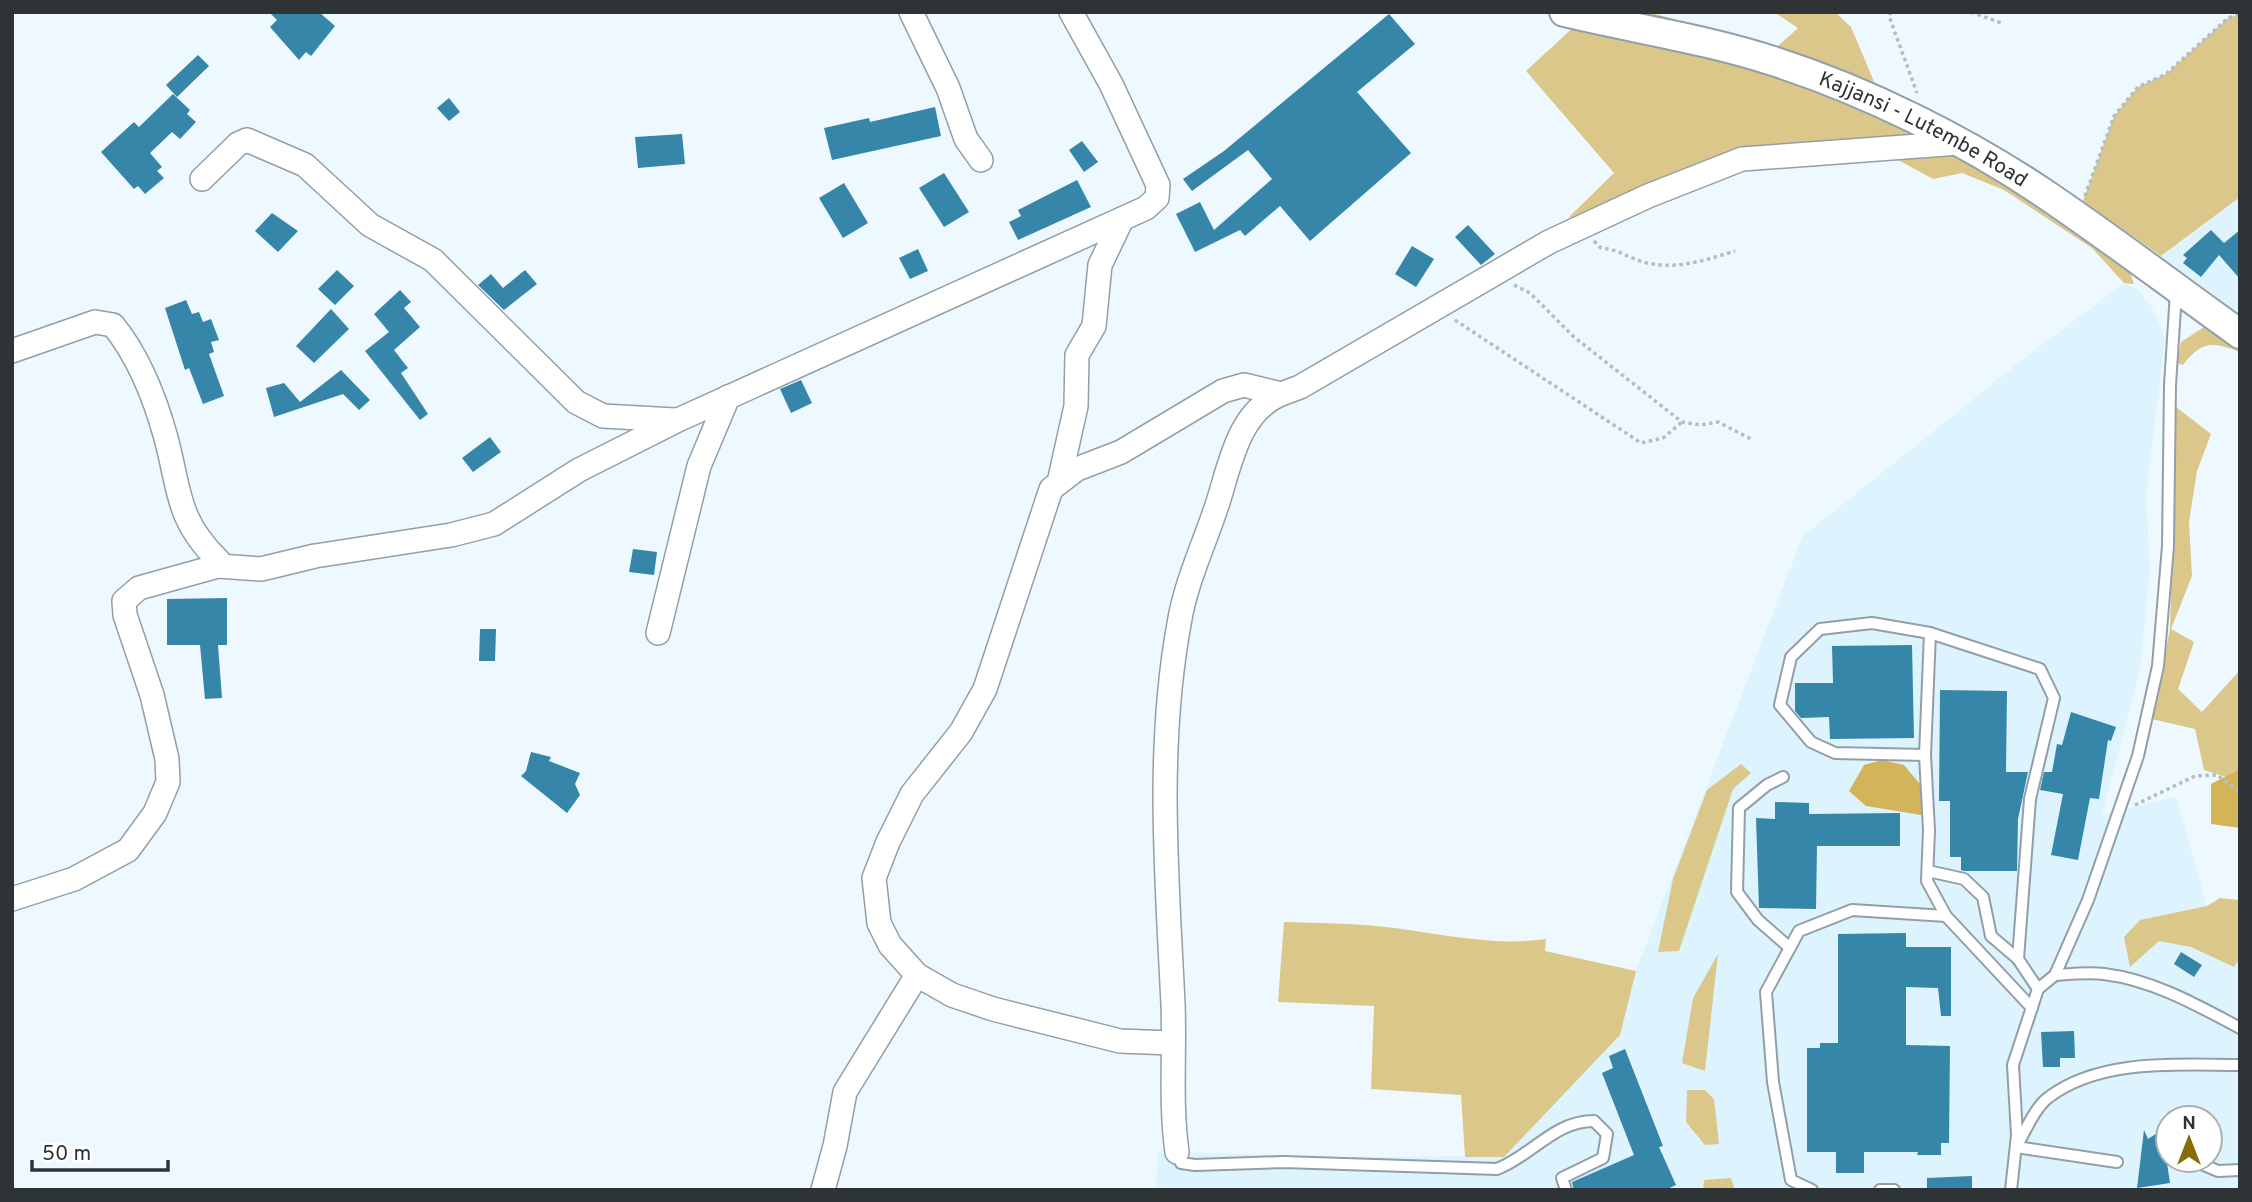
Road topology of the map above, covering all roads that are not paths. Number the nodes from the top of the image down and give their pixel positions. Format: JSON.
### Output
{"nodes":[{"id":1,"x":911,"y":12,"type":"edge"},
{"id":2,"x":1071,"y":12,"type":"edge"},
{"id":3,"x":1578,"y":14,"type":"edge"},
{"id":4,"x":1959,"y":143,"type":"junction"},
{"id":5,"x":981,"y":160,"type":"dead end"},
{"id":6,"x":202,"y":179,"type":"dead end"},
{"id":7,"x":1122,"y":219,"type":"junction"},
{"id":8,"x":2176,"y":289,"type":"junction"},
{"id":9,"x":2240,"y":334,"type":"edge"},
{"id":10,"x":12,"y":351,"type":"edge"},
{"id":11,"x":1281,"y":394,"type":"junction"},
{"id":12,"x":728,"y":397,"type":"junction"},
{"id":13,"x":678,"y":420,"type":"junction"},
{"id":14,"x":1060,"y":478,"type":"junction"},
{"id":15,"x":218,"y":566,"type":"junction"},
{"id":16,"x":658,"y":633,"type":"dead end"},
{"id":17,"x":1930,"y":633,"type":"junction"},
{"id":18,"x":1925,"y":755,"type":"junction"},
{"id":19,"x":1783,"y":777,"type":"dead end"},
{"id":20,"x":1927,"y":872,"type":"junction"},
{"id":21,"x":12,"y":899,"type":"edge"},
{"id":22,"x":1946,"y":916,"type":"junction"},
{"id":23,"x":1790,"y":948,"type":"junction"},
{"id":24,"x":2018,"y":959,"type":"junction"},
{"id":25,"x":917,"y":975,"type":"junction"},
{"id":26,"x":2055,"y":975,"type":"junction"},
{"id":27,"x":2038,"y":989,"type":"junction"},
{"id":28,"x":2032,"y":1007,"type":"junction"},
{"id":29,"x":2240,"y":1028,"type":"edge"},
{"id":30,"x":1171,"y":1043,"type":"junction"},
{"id":31,"x":2240,"y":1065,"type":"edge"},
{"id":32,"x":2016,"y":1147,"type":"junction"},
{"id":33,"x":1177,"y":1152,"type":"joint"},
{"id":34,"x":2116,"y":1162,"type":"dead end"},
{"id":35,"x":1807,"y":1189,"type":"edge"},
{"id":36,"x":822,"y":1190,"type":"edge"},
{"id":37,"x":1566,"y":1190,"type":"edge"},
{"id":38,"x":1880,"y":1190,"type":"edge"},
{"id":39,"x":1894,"y":1190,"type":"edge"},
{"id":40,"x":2011,"y":1190,"type":"edge"}],
"edges":[{"from":1,"to":5,"type":"street"},
{"from":2,"to":7,"type":"street"},
{"from":3,"to":4,"type":"street","name":"Kajjansi - Lutembe Road"},
{"from":4,"to":8,"type":"street","name":"Kajjansi - Lutembe Road"},
{"from":4,"to":11,"type":"street"},
{"from":6,"to":13,"type":"street"},
{"from":7,"to":12,"type":"street"},
{"from":7,"to":14,"type":"street"},
{"from":8,"to":9,"type":"street","name":"Kajjansi - Lutembe Road"},
{"from":8,"to":26,"type":"lane"},
{"from":10,"to":15,"type":"street"},
{"from":11,"to":14,"type":"street"},
{"from":11,"to":30,"type":"street"},
{"from":12,"to":13,"type":"street"},
{"from":12,"to":16,"type":"street"},
{"from":13,"to":15,"type":"street"},
{"from":14,"to":25,"type":"street"},
{"from":15,"to":21,"type":"street"},
{"from":17,"to":18,"type":"lane"},
{"from":17,"to":18,"type":"lane"},
{"from":17,"to":24,"type":"lane"},
{"from":18,"to":20,"type":"lane"},
{"from":19,"to":23,"type":"lane"},
{"from":20,"to":22,"type":"lane"},
{"from":20,"to":24,"type":"lane"},
{"from":22,"to":23,"type":"lane"},
{"from":22,"to":28,"type":"lane"},
{"from":23,"to":35,"type":"lane"},
{"from":24,"to":27,"type":"lane"},
{"from":25,"to":30,"type":"street"},
{"from":25,"to":36,"type":"street"},
{"from":26,"to":27,"type":"lane"},
{"from":26,"to":29,"type":"lane"},
{"from":27,"to":28,"type":"lane"},
{"from":28,"to":32,"type":"lane"},
{"from":30,"to":33,"type":"street"},
{"from":31,"to":32,"type":"lane"},
{"from":32,"to":34,"type":"lane"},
{"from":32,"to":40,"type":"lane"},
{"from":33,"to":37,"type":"lane"},
{"from":38,"to":39,"type":"lane"}]}
